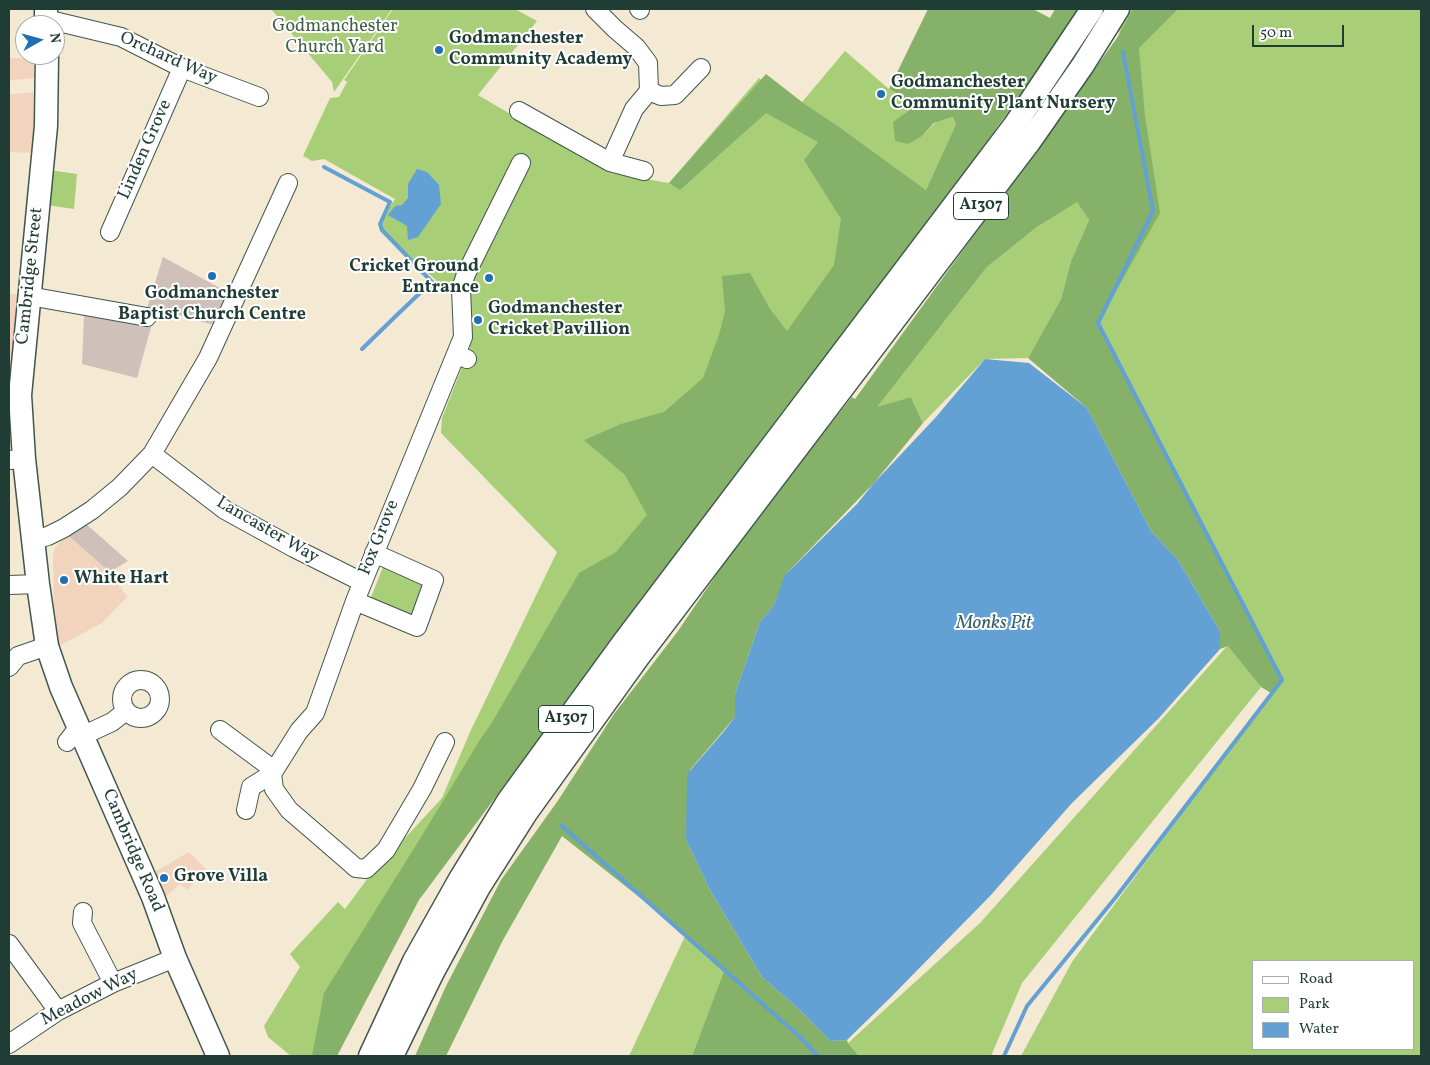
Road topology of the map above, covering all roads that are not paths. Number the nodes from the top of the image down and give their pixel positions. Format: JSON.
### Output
{"nodes":[{"id":1,"x":595,"y":9,"type":"edge"},
{"id":2,"x":1092,"y":9,"type":"edge"},
{"id":3,"x":1118,"y":9,"type":"edge"},
{"id":4,"x":65,"y":23,"type":"edge"},
{"id":5,"x":47,"y":65,"type":"edge"},
{"id":6,"x":182,"y":68,"type":"junction"},
{"id":7,"x":701,"y":68,"type":"dead end"},
{"id":8,"x":649,"y":91,"type":"junction"},
{"id":9,"x":259,"y":97,"type":"dead end"},
{"id":10,"x":519,"y":111,"type":"dead end"},
{"id":11,"x":521,"y":162,"type":"dead end"},
{"id":12,"x":610,"y":162,"type":"junction"},
{"id":13,"x":644,"y":170,"type":"dead end"},
{"id":14,"x":288,"y":183,"type":"dead end"},
{"id":15,"x":110,"y":232,"type":"dead end"},
{"id":16,"x":29,"y":296,"type":"junction"},
{"id":17,"x":147,"y":317,"type":"dead end"},
{"id":18,"x":828,"y":391,"type":"junction"},
{"id":19,"x":811,"y":414,"type":"junction"},
{"id":20,"x":152,"y":454,"type":"junction"},
{"id":21,"x":16,"y":460,"type":"edge"},
{"id":22,"x":34,"y":540,"type":"junction"},
{"id":23,"x":374,"y":553,"type":"junction"},
{"id":24,"x":362,"y":582,"type":"junction"},
{"id":25,"x":38,"y":584,"type":"junction"},
{"id":26,"x":9,"y":585,"type":"edge"},
{"id":27,"x":355,"y":601,"type":"junction"},
{"id":28,"x":47,"y":646,"type":"junction"},
{"id":29,"x":9,"y":667,"type":"edge"},
{"id":30,"x":126,"y":711,"type":"dead end"},
{"id":31,"x":220,"y":730,"type":"dead end"},
{"id":32,"x":76,"y":735,"type":"junction"},
{"id":33,"x":445,"y":742,"type":"dead end"},
{"id":34,"x":273,"y":772,"type":"junction"},
{"id":35,"x":246,"y":810,"type":"dead end"},
{"id":36,"x":83,"y":912,"type":"dead end"},
{"id":37,"x":9,"y":944,"type":"edge"},
{"id":38,"x":174,"y":958,"type":"junction"},
{"id":39,"x":113,"y":984,"type":"junction"},
{"id":40,"x":58,"y":1011,"type":"junction"},
{"id":41,"x":9,"y":1044,"type":"edge"},
{"id":42,"x":218,"y":1056,"type":"edge"},
{"id":43,"x":370,"y":1056,"type":"edge"},
{"id":44,"x":392,"y":1056,"type":"edge"}],
"edges":[{"from":1,"to":8,"type":"street"},
{"from":2,"to":18,"type":"main road","number":"A1307"},
{"from":3,"to":18,"type":"main road","number":"A1307"},
{"from":4,"to":6,"type":"street","name":"Orchard Way"},
{"from":5,"to":16,"type":"main road","name":"Cambridge Street"},
{"from":6,"to":9,"type":"street","name":"Orchard Way"},
{"from":6,"to":15,"type":"street","name":"Linden Grove"},
{"from":7,"to":8,"type":"street"},
{"from":8,"to":12,"type":"street"},
{"from":10,"to":12,"type":"street"},
{"from":11,"to":23,"type":"street","name":"Fox Grove"},
{"from":12,"to":13,"type":"street"},
{"from":14,"to":20,"type":"street"},
{"from":16,"to":17,"type":"street"},
{"from":16,"to":21,"type":"main road","name":"Cambridge Street"},
{"from":18,"to":19,"type":"main road","number":"A1307"},
{"from":19,"to":43,"type":"main road","number":"A1307"},
{"from":19,"to":44,"type":"main road","number":"A1307"},
{"from":20,"to":22,"type":"street"},
{"from":20,"to":24,"type":"street","name":"Lancaster Way"},
{"from":21,"to":22,"type":"main road","name":"Cambridge Street"},
{"from":22,"to":25,"type":"main road","name":"Cambridge Street"},
{"from":23,"to":24,"type":"street","name":"Fox Grove"},
{"from":23,"to":27,"type":"street"},
{"from":24,"to":27,"type":"street","name":"Fox Grove"},
{"from":25,"to":26,"type":"street"},
{"from":25,"to":28,"type":"main road","name":"Cambridge Street"},
{"from":27,"to":34,"type":"street","name":"Fox Grove"},
{"from":28,"to":29,"type":"street"},
{"from":28,"to":32,"type":"main road","name":"Cambridge Road"},
{"from":30,"to":32,"type":"street"},
{"from":31,"to":34,"type":"street"},
{"from":32,"to":38,"type":"main road","name":"Cambridge Road"},
{"from":33,"to":34,"type":"street"},
{"from":34,"to":35,"type":"street"},
{"from":36,"to":39,"type":"street"},
{"from":37,"to":40,"type":"street"},
{"from":38,"to":39,"type":"street","name":"Meadow Way"},
{"from":38,"to":42,"type":"main road","name":"Cambridge Road"},
{"from":39,"to":40,"type":"street","name":"Meadow Way"},
{"from":40,"to":41,"type":"street","name":"Meadow Way"}]}
